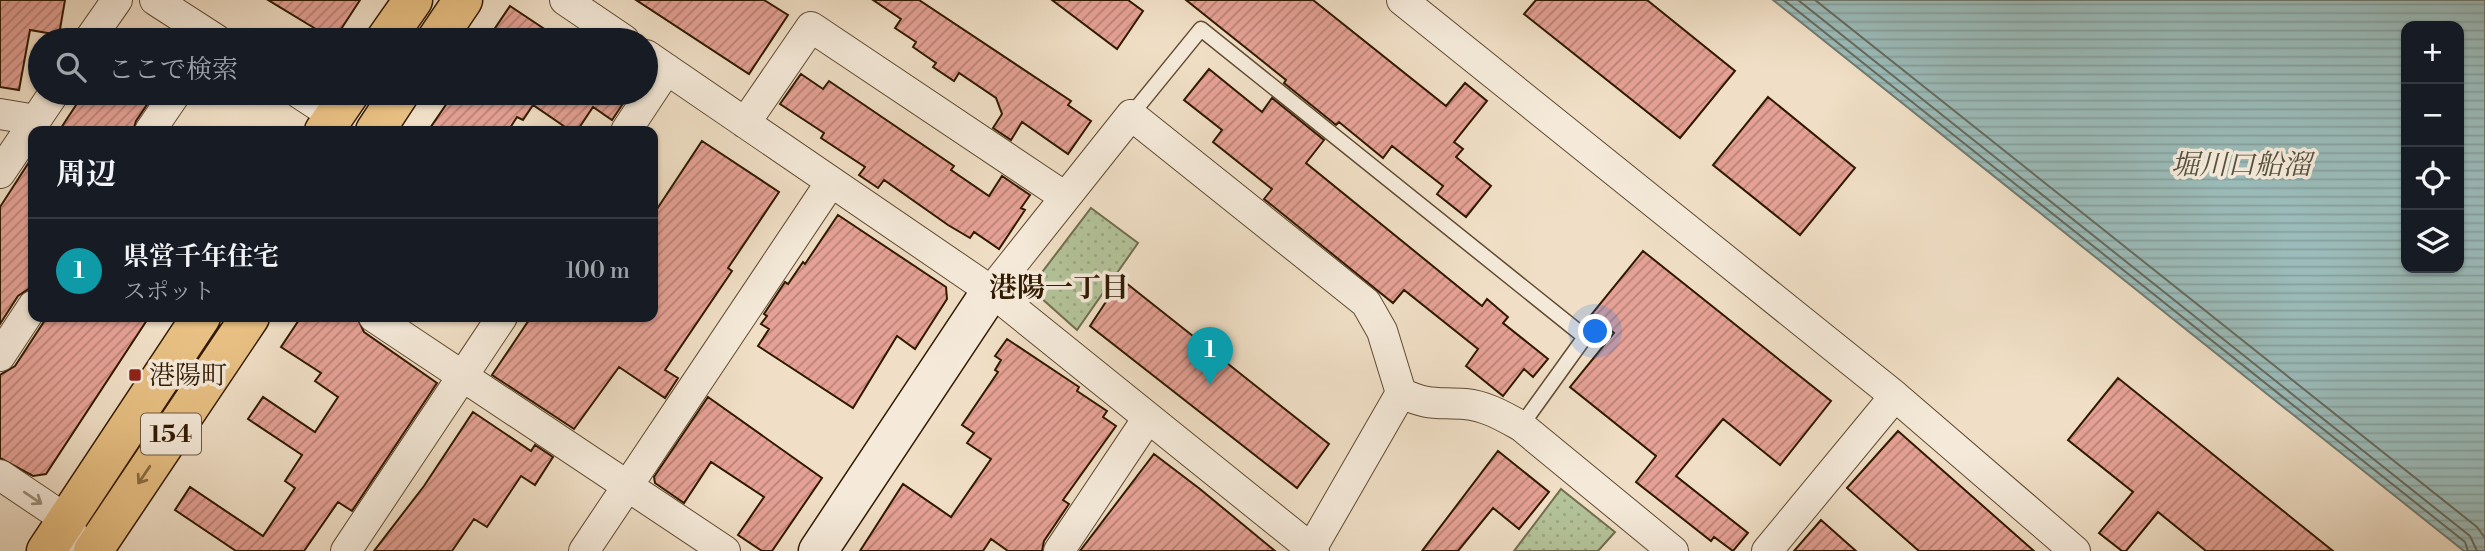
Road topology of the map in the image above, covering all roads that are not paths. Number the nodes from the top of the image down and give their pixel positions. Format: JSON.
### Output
{"nodes":[{"id":1,"x":117,"y":0,"type":"edge"},
{"id":2,"x":155,"y":0,"type":"edge"},
{"id":3,"x":413,"y":0,"type":"edge"},
{"id":4,"x":463,"y":0,"type":"edge"},
{"id":5,"x":565,"y":0,"type":"edge"},
{"id":6,"x":1402,"y":0,"type":"edge"},
{"id":7,"x":97,"y":28,"type":"edge"},
{"id":8,"x":197,"y":28,"type":"edge"},
{"id":9,"x":393,"y":28,"type":"edge"},
{"id":10,"x":444,"y":28,"type":"edge"},
{"id":11,"x":606,"y":28,"type":"edge"},
{"id":12,"x":658,"y":63,"type":"edge"},
{"id":13,"x":46,"y":105,"type":"edge"},
{"id":14,"x":168,"y":105,"type":"edge"},
{"id":15,"x":392,"y":105,"type":"edge"},
{"id":16,"x":637,"y":105,"type":"edge"},
{"id":17,"x":0,"y":114,"type":"edge"},
{"id":18,"x":1130,"y":115,"type":"junction"},
{"id":19,"x":36,"y":120,"type":"junction"},
{"id":20,"x":745,"y":123,"type":"junction"},
{"id":21,"x":32,"y":126,"type":"edge"},
{"id":22,"x":153,"y":126,"type":"edge"},
{"id":23,"x":378,"y":126,"type":"edge"},
{"id":24,"x":628,"y":126,"type":"edge"},
{"id":25,"x":28,"y":132,"type":"edge"},
{"id":26,"x":0,"y":173,"type":"edge"},
{"id":27,"x":831,"y":182,"type":"junction"},
{"id":28,"x":1065,"y":197,"type":"junction"},
{"id":29,"x":991,"y":290,"type":"junction"},
{"id":30,"x":28,"y":314,"type":"edge"},
{"id":31,"x":198,"y":322,"type":"edge"},
{"id":32,"x":247,"y":322,"type":"edge"},
{"id":33,"x":382,"y":322,"type":"edge"},
{"id":34,"x":499,"y":322,"type":"edge"},
{"id":35,"x":0,"y":356,"type":"edge"},
{"id":36,"x":463,"y":376,"type":"junction"},
{"id":37,"x":1401,"y":393,"type":"junction"},
{"id":38,"x":1895,"y":396,"type":"junction"},
{"id":39,"x":1148,"y":418,"type":"junction"},
{"id":40,"x":1521,"y":426,"type":"junction"},
{"id":41,"x":0,"y":475,"type":"edge"},
{"id":42,"x":628,"y":486,"type":"junction"},
{"id":43,"x":73,"y":536,"type":"edge"},
{"id":44,"x":1311,"y":550,"type":"edge"},
{"id":45,"x":46,"y":551,"type":"edge"},
{"id":46,"x":93,"y":551,"type":"edge"},
{"id":47,"x":346,"y":551,"type":"edge"},
{"id":48,"x":584,"y":551,"type":"edge"},
{"id":49,"x":725,"y":551,"type":"edge"},
{"id":50,"x":818,"y":551,"type":"edge"},
{"id":51,"x":1059,"y":551,"type":"edge"},
{"id":52,"x":1673,"y":551,"type":"edge"},
{"id":53,"x":1766,"y":551,"type":"edge"},
{"id":54,"x":2075,"y":551,"type":"edge"}],
"edges":[{"from":1,"to":7,"type":"street"},
{"from":2,"to":8,"type":"street"},
{"from":3,"to":9,"type":"highway"},
{"from":4,"to":10,"type":"highway"},
{"from":5,"to":11,"type":"street"},
{"from":6,"to":38,"type":"street"},
{"from":12,"to":20,"type":"street"},
{"from":13,"to":19,"type":"street"},
{"from":14,"to":22,"type":"street"},
{"from":15,"to":23,"type":"highway"},
{"from":16,"to":24,"type":"street"},
{"from":17,"to":19,"type":"street"},
{"from":18,"to":28,"type":"street"},
{"from":18,"to":37,"type":"street"},
{"from":18,"to":40,"type":"lane"},
{"from":19,"to":21,"type":"street"},
{"from":20,"to":27,"type":"street"},
{"from":20,"to":28,"type":"street"},
{"from":25,"to":26,"type":"street"},
{"from":27,"to":29,"type":"street"},
{"from":27,"to":42,"type":"street"},
{"from":28,"to":29,"type":"street"},
{"from":29,"to":39,"type":"street"},
{"from":29,"to":50,"type":"street"},
{"from":30,"to":35,"type":"street"},
{"from":31,"to":43,"type":"highway","number":"154"},
{"from":32,"to":46,"type":"highway","number":"154","one_way":true},
{"from":33,"to":36,"type":"street"},
{"from":34,"to":36,"type":"street"},
{"from":36,"to":42,"type":"street"},
{"from":36,"to":47,"type":"street"},
{"from":37,"to":40,"type":"street"},
{"from":37,"to":44,"type":"street"},
{"from":38,"to":53,"type":"street"},
{"from":38,"to":54,"type":"street"},
{"from":39,"to":44,"type":"street"},
{"from":39,"to":51,"type":"street"},
{"from":40,"to":52,"type":"street"},
{"from":41,"to":43,"type":"street","one_way":true},
{"from":42,"to":48,"type":"street"},
{"from":42,"to":49,"type":"street"},
{"from":43,"to":45,"type":"highway","number":"154"}]}
